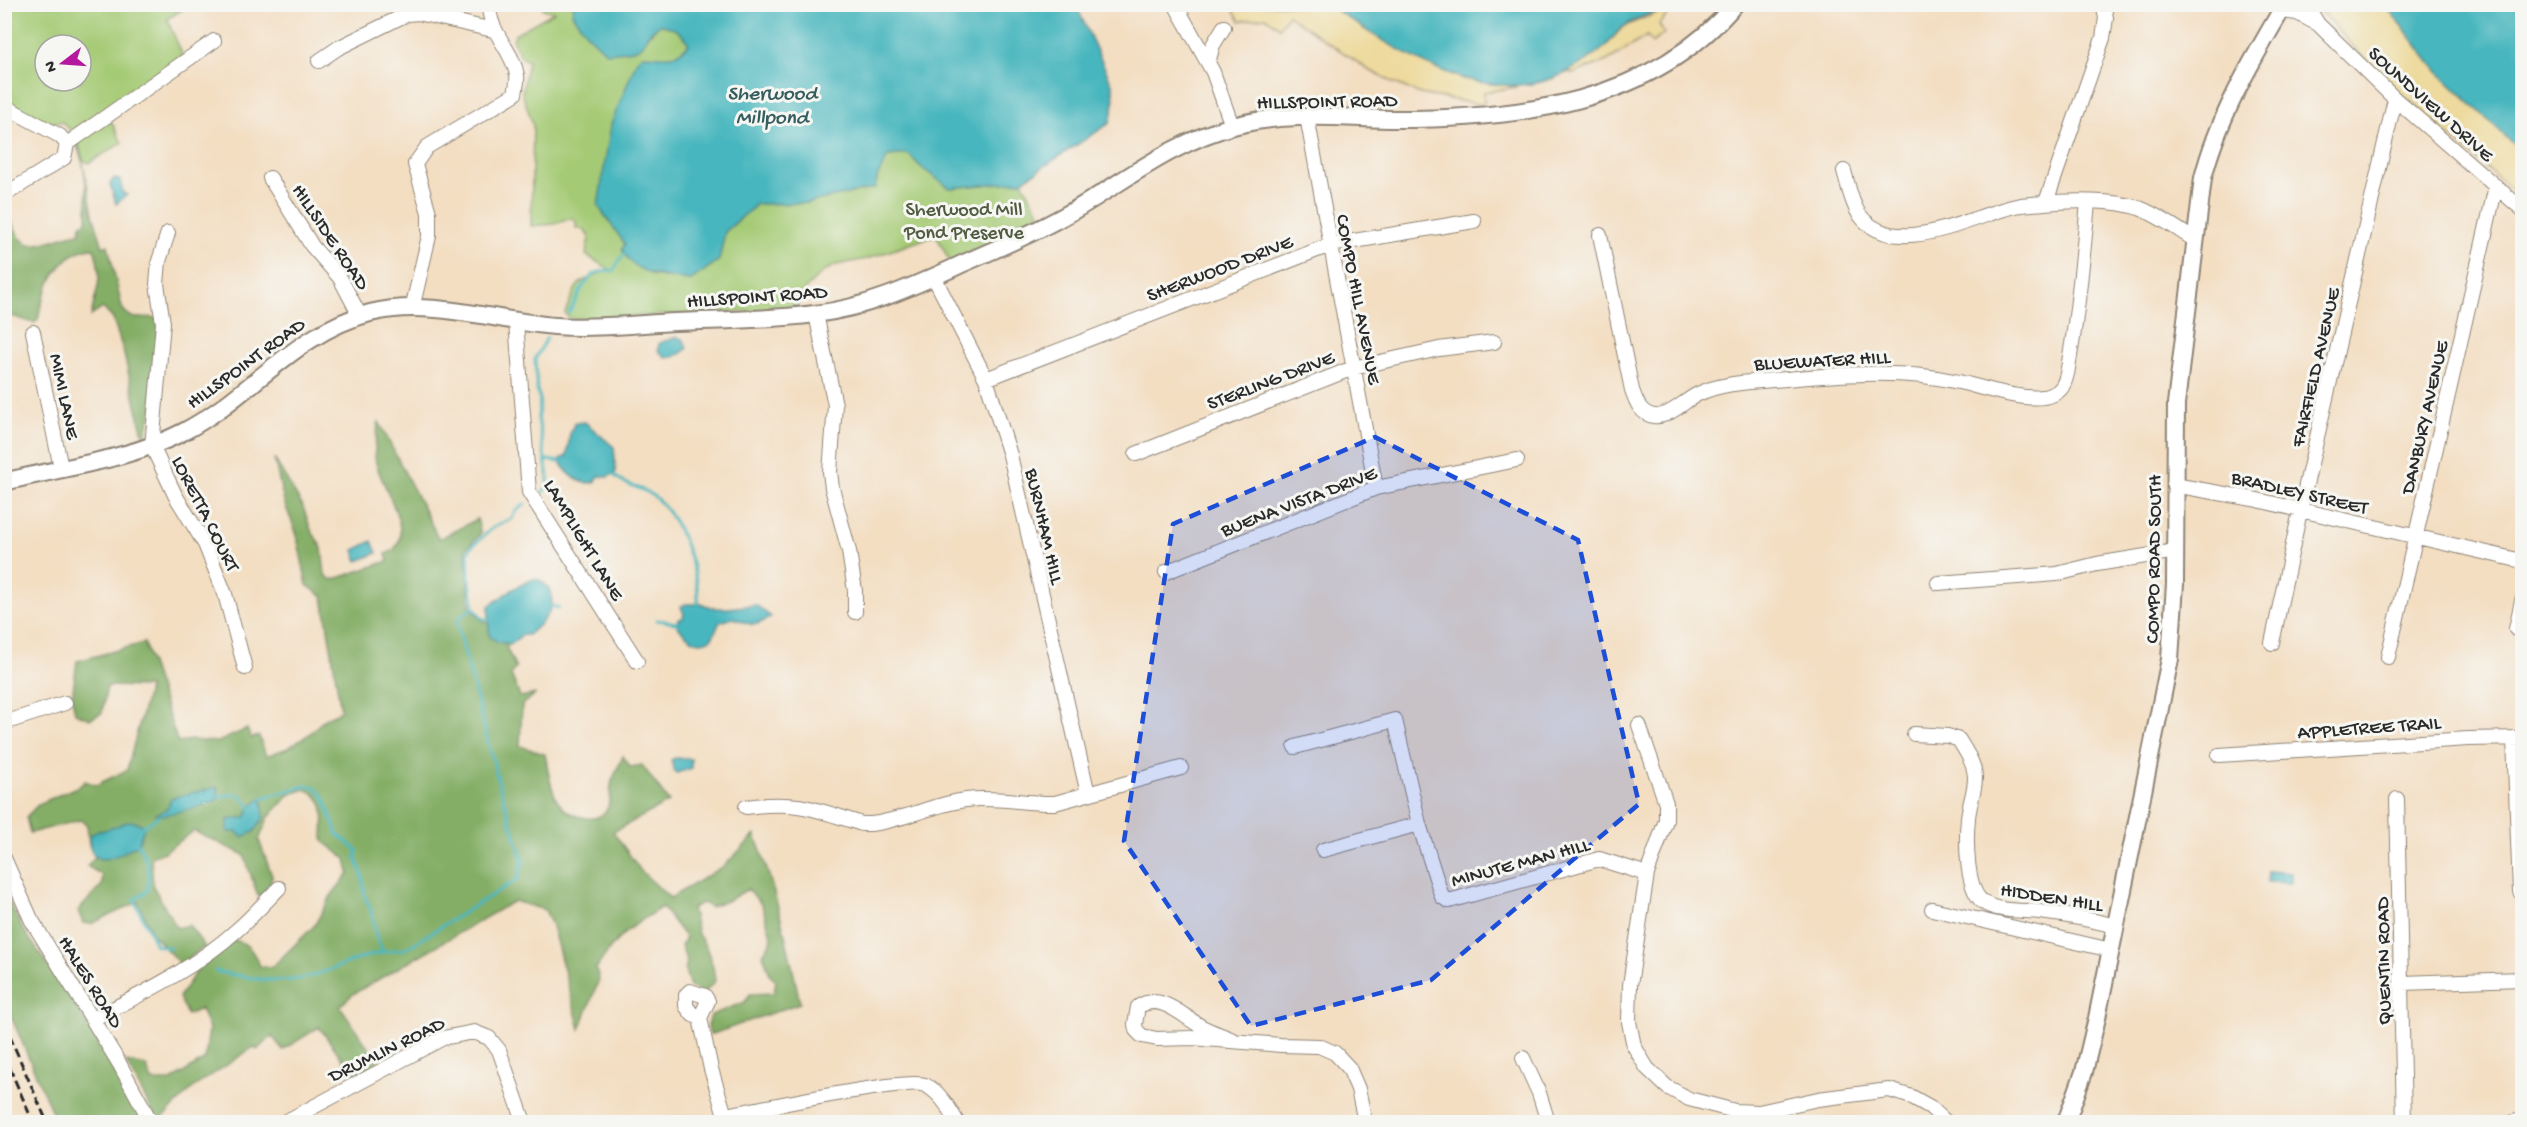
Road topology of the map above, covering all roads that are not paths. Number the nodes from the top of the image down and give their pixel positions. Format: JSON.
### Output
{"nodes":[{"id":1,"x":489,"y":4,"type":"edge"},
{"id":2,"x":1175,"y":4,"type":"edge"},
{"id":3,"x":1735,"y":4,"type":"edge"},
{"id":4,"x":2103,"y":4,"type":"edge"},
{"id":5,"x":2307,"y":4,"type":"edge"},
{"id":6,"x":2284,"y":8,"type":"edge"},
{"id":7,"x":2318,"y":24,"type":"junction"},
{"id":8,"x":1224,"y":27,"type":"dead end"},
{"id":9,"x":493,"y":30,"type":"junction"},
{"id":10,"x":214,"y":41,"type":"dead end"},
{"id":11,"x":319,"y":61,"type":"dead end"},
{"id":12,"x":1208,"y":63,"type":"junction"},
{"id":13,"x":2395,"y":99,"type":"junction"},
{"id":14,"x":4,"y":106,"type":"edge"},
{"id":15,"x":1307,"y":117,"type":"junction"},
{"id":16,"x":1232,"y":126,"type":"junction"},
{"id":17,"x":67,"y":144,"type":"junction"},
{"id":18,"x":1844,"y":171,"type":"dead end"},
{"id":19,"x":270,"y":178,"type":"dead end"},
{"id":20,"x":2496,"y":186,"type":"junction"},
{"id":21,"x":4,"y":195,"type":"edge"},
{"id":22,"x":2046,"y":202,"type":"junction"},
{"id":23,"x":2088,"y":203,"type":"junction"},
{"id":24,"x":2118,"y":204,"type":"junction"},
{"id":25,"x":2523,"y":209,"type":"edge"},
{"id":26,"x":1474,"y":220,"type":"dead end"},
{"id":27,"x":2085,"y":228,"type":"junction"},
{"id":28,"x":168,"y":233,"type":"dead end"},
{"id":29,"x":1600,"y":235,"type":"dead end"},
{"id":30,"x":2194,"y":240,"type":"junction"},
{"id":31,"x":1330,"y":245,"type":"junction"},
{"id":32,"x":934,"y":277,"type":"junction"},
{"id":33,"x":412,"y":309,"type":"junction"},
{"id":34,"x":816,"y":314,"type":"junction"},
{"id":35,"x":360,"y":316,"type":"junction"},
{"id":36,"x":516,"y":322,"type":"junction"},
{"id":37,"x":33,"y":332,"type":"dead end"},
{"id":38,"x":1494,"y":342,"type":"dead end"},
{"id":39,"x":1353,"y":368,"type":"junction"},
{"id":40,"x":986,"y":379,"type":"junction"},
{"id":41,"x":152,"y":446,"type":"junction"},
{"id":42,"x":1136,"y":454,"type":"dead end"},
{"id":43,"x":1517,"y":460,"type":"dead end"},
{"id":44,"x":61,"y":468,"type":"junction"},
{"id":45,"x":4,"y":483,"type":"edge"},
{"id":46,"x":2174,"y":485,"type":"junction"},
{"id":47,"x":1376,"y":488,"type":"junction"},
{"id":48,"x":2301,"y":511,"type":"junction"},
{"id":49,"x":2415,"y":537,"type":"junction"},
{"id":50,"x":2176,"y":551,"type":"junction"},
{"id":51,"x":2523,"y":561,"type":"edge"},
{"id":52,"x":1166,"y":572,"type":"dead end"},
{"id":53,"x":1938,"y":583,"type":"dead end"},
{"id":54,"x":2523,"y":600,"type":"edge"},
{"id":55,"x":855,"y":612,"type":"dead end"},
{"id":56,"x":2516,"y":629,"type":"dead end"},
{"id":57,"x":2272,"y":643,"type":"dead end"},
{"id":58,"x":2388,"y":657,"type":"dead end"},
{"id":59,"x":637,"y":661,"type":"dead end"},
{"id":60,"x":245,"y":668,"type":"dead end"},
{"id":61,"x":65,"y":703,"type":"dead end"},
{"id":62,"x":4,"y":723,"type":"edge"},
{"id":63,"x":1639,"y":725,"type":"dead end"},
{"id":64,"x":1914,"y":734,"type":"dead end"},
{"id":65,"x":2518,"y":738,"type":"edge"},
{"id":66,"x":1295,"y":747,"type":"dead end"},
{"id":67,"x":2218,"y":755,"type":"dead end"},
{"id":68,"x":1181,"y":768,"type":"dead end"},
{"id":69,"x":1088,"y":794,"type":"junction"},
{"id":70,"x":2397,"y":799,"type":"dead end"},
{"id":71,"x":746,"y":807,"type":"dead end"},
{"id":72,"x":1419,"y":824,"type":"junction"},
{"id":73,"x":1323,"y":850,"type":"dead end"},
{"id":74,"x":4,"y":858,"type":"edge"},
{"id":75,"x":1647,"y":874,"type":"junction"},
{"id":76,"x":279,"y":888,"type":"dead end"},
{"id":77,"x":2520,"y":892,"type":"dead end"},
{"id":78,"x":1932,"y":909,"type":"dead end"},
{"id":79,"x":2116,"y":926,"type":"junction"},
{"id":80,"x":2111,"y":950,"type":"junction"},
{"id":81,"x":2523,"y":979,"type":"edge"},
{"id":82,"x":2402,"y":982,"type":"junction"},
{"id":83,"x":700,"y":1018,"type":"dead end"},
{"id":84,"x":93,"y":1019,"type":"junction"},
{"id":85,"x":1235,"y":1041,"type":"junction"},
{"id":86,"x":1523,"y":1058,"type":"dead end"},
{"id":87,"x":726,"y":1119,"type":"edge"},
{"id":88,"x":2523,"y":1120,"type":"edge"},
{"id":89,"x":151,"y":1122,"type":"edge"},
{"id":90,"x":285,"y":1122,"type":"edge"},
{"id":91,"x":524,"y":1122,"type":"edge"},
{"id":92,"x":957,"y":1122,"type":"edge"},
{"id":93,"x":1365,"y":1122,"type":"edge"},
{"id":94,"x":1548,"y":1122,"type":"edge"},
{"id":95,"x":1946,"y":1122,"type":"edge"},
{"id":96,"x":2066,"y":1122,"type":"edge"},
{"id":97,"x":2404,"y":1122,"type":"edge"},
{"id":98,"x":2513,"y":1122,"type":"edge"}],
"edges":[{"from":1,"to":9,"type":"street"},
{"from":2,"to":12,"type":"street"},
{"from":3,"to":15,"type":"street","name":"HILLSPOINT ROAD"},
{"from":4,"to":22,"type":"street"},
{"from":5,"to":7,"type":"street","name":"SOUNDVIEW DRIVE"},
{"from":6,"to":7,"type":"street","name":"SOUNDVIEW DRIVE"},
{"from":6,"to":30,"type":"street","name":"COMPO ROAD SOUTH"},
{"from":7,"to":13,"type":"street","name":"SOUNDVIEW DRIVE"},
{"from":8,"to":12,"type":"street"},
{"from":9,"to":11,"type":"street"},
{"from":9,"to":33,"type":"street"},
{"from":10,"to":17,"type":"street"},
{"from":12,"to":16,"type":"street"},
{"from":13,"to":20,"type":"street","name":"SOUNDVIEW DRIVE"},
{"from":13,"to":48,"type":"street","name":"FAIRFIELD AVENUE"},
{"from":14,"to":17,"type":"street"},
{"from":15,"to":16,"type":"street","name":"HILLSPOINT ROAD"},
{"from":15,"to":31,"type":"street","name":"COMPO HILL AVENUE"},
{"from":16,"to":32,"type":"street","name":"HILLSPOINT ROAD"},
{"from":17,"to":21,"type":"street"},
{"from":18,"to":22,"type":"street"},
{"from":19,"to":35,"type":"street","name":"HILLSIDE ROAD"},
{"from":20,"to":25,"type":"street","name":"SOUNDVIEW DRIVE"},
{"from":20,"to":49,"type":"street","name":"DANBURY AVENUE"},
{"from":22,"to":23,"type":"street"},
{"from":23,"to":24,"type":"street"},
{"from":23,"to":27,"type":"street","name":"BLUEWATER HILL"},
{"from":24,"to":27,"type":"street"},
{"from":24,"to":30,"type":"street"},
{"from":26,"to":31,"type":"street","name":"SHERWOOD DRIVE"},
{"from":27,"to":29,"type":"street","name":"BLUEWATER HILL"},
{"from":28,"to":41,"type":"street"},
{"from":30,"to":46,"type":"street","name":"COMPO ROAD SOUTH"},
{"from":31,"to":39,"type":"street","name":"COMPO HILL AVENUE"},
{"from":31,"to":40,"type":"street","name":"SHERWOOD DRIVE"},
{"from":32,"to":34,"type":"street","name":"HILLSPOINT ROAD"},
{"from":32,"to":40,"type":"street","name":"BURNHAM HILL"},
{"from":33,"to":35,"type":"street","name":"HILLSPOINT ROAD"},
{"from":33,"to":36,"type":"street","name":"HILLSPOINT ROAD"},
{"from":34,"to":36,"type":"street","name":"HILLSPOINT ROAD"},
{"from":34,"to":55,"type":"street"},
{"from":35,"to":41,"type":"street","name":"HILLSPOINT ROAD"},
{"from":36,"to":59,"type":"street","name":"LAMPLIGHT LANE"},
{"from":37,"to":44,"type":"street","name":"MIMI LANE"},
{"from":38,"to":39,"type":"street","name":"STERLING DRIVE"},
{"from":39,"to":42,"type":"street","name":"STERLING DRIVE"},
{"from":39,"to":47,"type":"street","name":"COMPO HILL AVENUE"},
{"from":40,"to":69,"type":"street","name":"BURNHAM HILL"},
{"from":41,"to":44,"type":"street","name":"HILLSPOINT ROAD"},
{"from":41,"to":60,"type":"street","name":"LORETTA COURT"},
{"from":43,"to":47,"type":"street","name":"BUENA VISTA DRIVE"},
{"from":44,"to":45,"type":"street","name":"HILLSPOINT ROAD"},
{"from":46,"to":48,"type":"street","name":"BRADLEY STREET"},
{"from":46,"to":50,"type":"street","name":"COMPO ROAD SOUTH"},
{"from":47,"to":52,"type":"street","name":"BUENA VISTA DRIVE"},
{"from":48,"to":49,"type":"street","name":"BRADLEY STREET"},
{"from":48,"to":57,"type":"street","name":"FAIRFIELD AVENUE"},
{"from":49,"to":51,"type":"street","name":"BRADLEY STREET"},
{"from":49,"to":58,"type":"street","name":"DANBURY AVENUE"},
{"from":50,"to":53,"type":"street"},
{"from":50,"to":79,"type":"street","name":"COMPO ROAD SOUTH"},
{"from":54,"to":56,"type":"street"},
{"from":61,"to":62,"type":"street"},
{"from":63,"to":75,"type":"street"},
{"from":64,"to":79,"type":"street","name":"HIDDEN HILL"},
{"from":65,"to":67,"type":"street","name":"APPLETREE TRAIL"},
{"from":65,"to":77,"type":"street"},
{"from":66,"to":72,"type":"street","name":"MINUTE MAN HILL"},
{"from":68,"to":69,"type":"street"},
{"from":69,"to":71,"type":"street"},
{"from":70,"to":82,"type":"street","name":"QUENTIN ROAD"},
{"from":72,"to":73,"type":"street"},
{"from":72,"to":75,"type":"street","name":"MINUTE MAN HILL"},
{"from":74,"to":84,"type":"street","name":"HALES ROAD"},
{"from":75,"to":95,"type":"street"},
{"from":76,"to":84,"type":"street"},
{"from":78,"to":80,"type":"street"},
{"from":79,"to":80,"type":"street","name":"COMPO ROAD SOUTH"},
{"from":80,"to":96,"type":"street","name":"COMPO ROAD SOUTH"},
{"from":81,"to":82,"type":"street"},
{"from":82,"to":97,"type":"street","name":"QUENTIN ROAD"},
{"from":83,"to":87,"type":"street"},
{"from":84,"to":89,"type":"street","name":"HALES ROAD"},
{"from":85,"to":85,"type":"street"},
{"from":85,"to":93,"type":"street"},
{"from":86,"to":94,"type":"street"},
{"from":87,"to":92,"type":"street"},
{"from":88,"to":98,"type":"street"},
{"from":90,"to":91,"type":"street","name":"DRUMLIN ROAD"}]}
